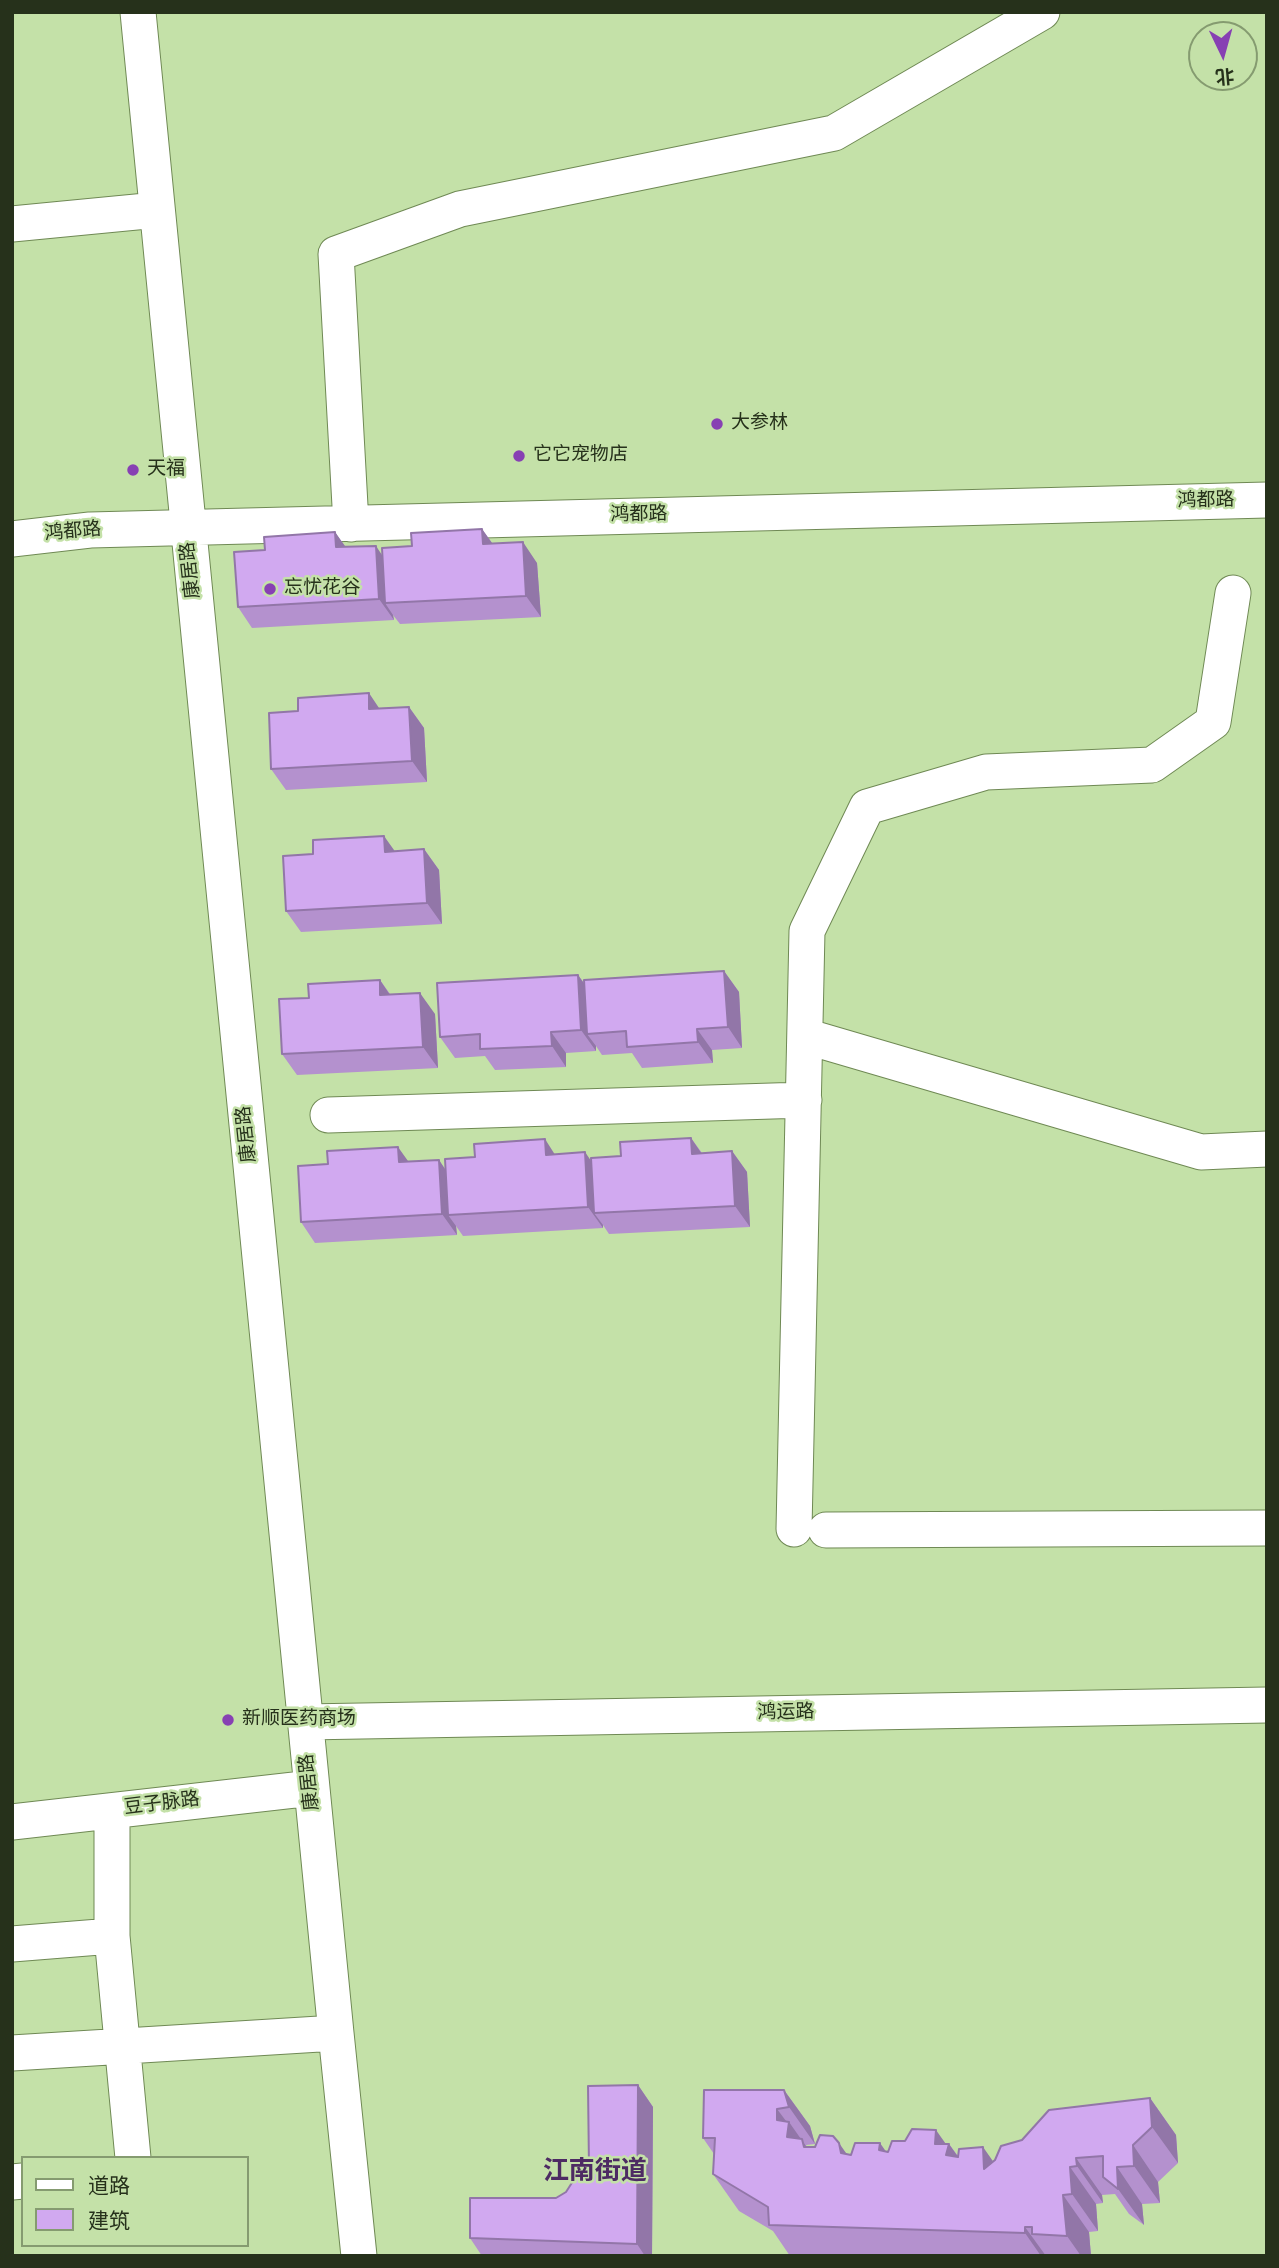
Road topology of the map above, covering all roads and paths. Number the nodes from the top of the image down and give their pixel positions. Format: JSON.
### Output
{"nodes":[{"id":1,"x":138,"y":12,"type":"edge"},
{"id":2,"x":1042,"y":12,"type":"edge"},
{"id":3,"x":157,"y":210,"type":"junction"},
{"id":4,"x":12,"y":224,"type":"edge"},
{"id":5,"x":1267,"y":500,"type":"edge"},
{"id":6,"x":351,"y":524,"type":"junction"},
{"id":7,"x":188,"y":528,"type":"junction"},
{"id":8,"x":12,"y":539,"type":"edge"},
{"id":9,"x":1233,"y":593,"type":"dead end"},
{"id":10,"x":805,"y":1036,"type":"junction"},
{"id":11,"x":804,"y":1100,"type":"junction"},
{"id":12,"x":328,"y":1115,"type":"dead end"},
{"id":13,"x":1267,"y":1149,"type":"edge"},
{"id":14,"x":1267,"y":1528,"type":"edge"},
{"id":15,"x":1267,"y":1705,"type":"edge"},
{"id":16,"x":305,"y":1722,"type":"junction"},
{"id":17,"x":312,"y":1788,"type":"junction"},
{"id":18,"x":112,"y":1811,"type":"junction"},
{"id":19,"x":12,"y":1822,"type":"edge"},
{"id":20,"x":112,"y":1936,"type":"junction"},
{"id":21,"x":12,"y":1944,"type":"edge"},
{"id":22,"x":336,"y":2033,"type":"junction"},
{"id":23,"x":121,"y":2046,"type":"junction"},
{"id":24,"x":12,"y":2053,"type":"edge"},
{"id":25,"x":133,"y":2156,"type":"edge"},
{"id":26,"x":359,"y":2256,"type":"edge"}],
"edges":[{"from":1,"to":3,"type":"street","name":"康居路"},
{"from":2,"to":6,"type":"street"},
{"from":3,"to":4,"type":"street"},
{"from":3,"to":7,"type":"street","name":"康居路"},
{"from":5,"to":6,"type":"street","name":"鸿都路"},
{"from":6,"to":7,"type":"street","name":"鸿都路"},
{"from":7,"to":8,"type":"street","name":"鸿都路"},
{"from":7,"to":16,"type":"street","name":"康居路"},
{"from":9,"to":10,"type":"street"},
{"from":10,"to":11,"type":"street"},
{"from":10,"to":13,"type":"street"},
{"from":11,"to":12,"type":"street"},
{"from":11,"to":14,"type":"street"},
{"from":15,"to":16,"type":"street","name":"鸿运路"},
{"from":16,"to":17,"type":"street","name":"康居路"},
{"from":17,"to":18,"type":"street","name":"豆子脉路"},
{"from":17,"to":22,"type":"street","name":"康居路"},
{"from":18,"to":19,"type":"street","name":"豆子脉路"},
{"from":18,"to":20,"type":"street"},
{"from":20,"to":21,"type":"street"},
{"from":20,"to":23,"type":"street"},
{"from":22,"to":23,"type":"street"},
{"from":22,"to":26,"type":"street","name":"康居路"},
{"from":23,"to":24,"type":"street"},
{"from":23,"to":25,"type":"street"}]}
